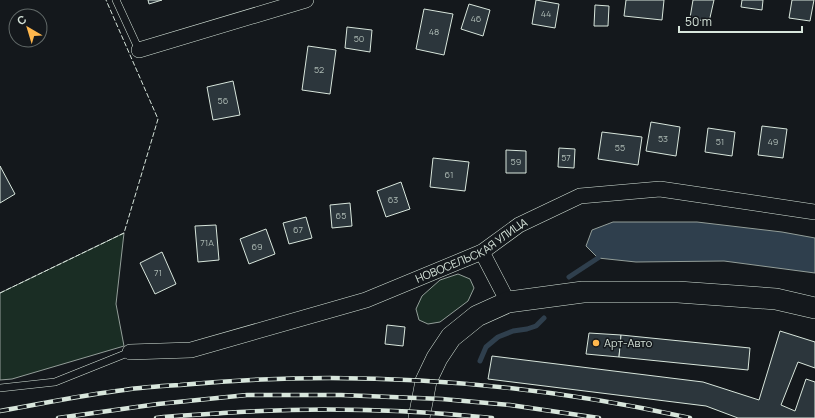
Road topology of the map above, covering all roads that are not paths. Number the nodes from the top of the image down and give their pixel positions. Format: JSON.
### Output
{"nodes":[{"id":1,"x":116,"y":0,"type":"edge"},
{"id":2,"x":306,"y":0,"type":"edge"},
{"id":3,"x":139,"y":50,"type":"joint"},
{"id":4,"x":815,"y":212,"type":"edge"},
{"id":5,"x":482,"y":252,"type":"junction"},
{"id":6,"x":508,"y":302,"type":"junction"},
{"id":7,"x":815,"y":308,"type":"edge"},
{"id":8,"x":130,"y":352,"type":"joint"},
{"id":9,"x":0,"y":388,"type":"edge"},
{"id":10,"x":419,"y":418,"type":"edge"}],
"edges":[{"from":1,"to":3,"type":"lane"},
{"from":2,"to":3,"type":"street"},
{"from":4,"to":5,"type":"street","name":"НОВОСЕЛЬСКАЯ УЛИЦА"},
{"from":5,"to":6,"type":"street"},
{"from":5,"to":8,"type":"street","name":"НОВОСЕЛЬСКАЯ УЛИЦА"},
{"from":6,"to":7,"type":"street"},
{"from":6,"to":10,"type":"street"},
{"from":8,"to":9,"type":"lane"}]}
